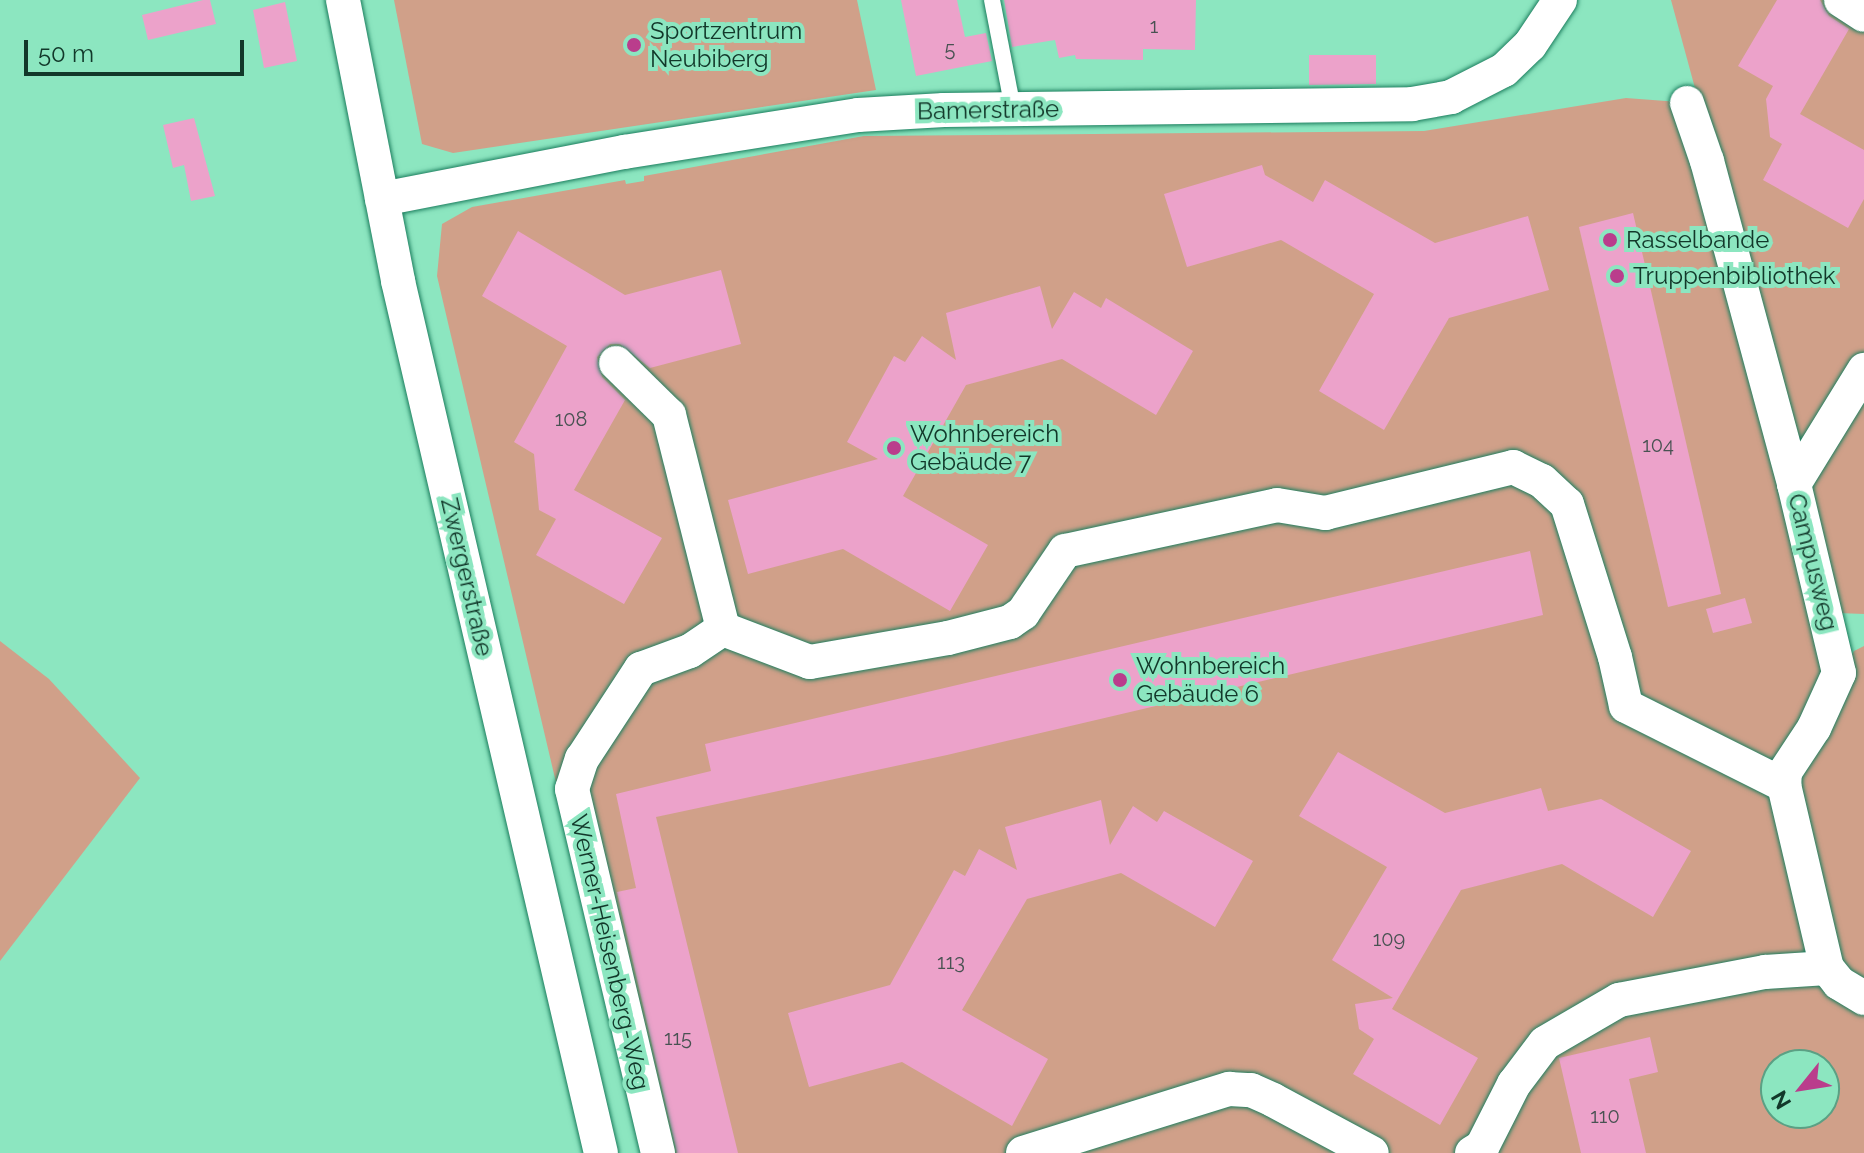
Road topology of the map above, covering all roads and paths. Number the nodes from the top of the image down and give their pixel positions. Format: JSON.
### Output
{"nodes":[{"id":1,"x":343,"y":0,"type":"edge"},
{"id":2,"x":992,"y":0,"type":"edge"},
{"id":3,"x":1560,"y":0,"type":"edge"},
{"id":4,"x":1841,"y":0,"type":"edge"},
{"id":5,"x":1864,"y":15,"type":"edge"},
{"id":6,"x":1687,"y":103,"type":"dead end"},
{"id":7,"x":1013,"y":109,"type":"junction"},
{"id":8,"x":382,"y":199,"type":"junction"},
{"id":9,"x":616,"y":363,"type":"dead end"},
{"id":10,"x":1864,"y":370,"type":"edge"},
{"id":11,"x":1773,"y":408,"type":"junction"},
{"id":12,"x":1828,"y":428,"type":"junction"},
{"id":13,"x":1794,"y":484,"type":"junction"},
{"id":14,"x":723,"y":629,"type":"junction"},
{"id":15,"x":1784,"y":785,"type":"junction"},
{"id":16,"x":1827,"y":968,"type":"junction"},
{"id":17,"x":1864,"y":998,"type":"edge"},
{"id":18,"x":601,"y":1153,"type":"edge"},
{"id":19,"x":658,"y":1153,"type":"edge"},
{"id":20,"x":1023,"y":1153,"type":"edge"},
{"id":21,"x":1372,"y":1153,"type":"edge"},
{"id":22,"x":1472,"y":1153,"type":"edge"}],
"edges":[{"from":1,"to":8,"type":"street","name":"Zwergerstraße"},
{"from":2,"to":7,"type":"lane"},
{"from":3,"to":7,"type":"street","name":"Bamerstraße"},
{"from":4,"to":5,"type":"street"},
{"from":6,"to":11,"type":"street","name":"Campusweg"},
{"from":7,"to":8,"type":"street","name":"Bamerstraße"},
{"from":8,"to":18,"type":"street","name":"Zwergerstraße"},
{"from":9,"to":14,"type":"street"},
{"from":10,"to":12,"type":"street"},
{"from":11,"to":12,"type":"street"},
{"from":11,"to":13,"type":"street","name":"Campusweg"},
{"from":12,"to":13,"type":"street"},
{"from":13,"to":15,"type":"street","name":"Campusweg"},
{"from":14,"to":15,"type":"street"},
{"from":14,"to":19,"type":"street","name":"Werner-Heisenberg-Weg"},
{"from":15,"to":16,"type":"street"},
{"from":16,"to":17,"type":"street"},
{"from":16,"to":22,"type":"street"},
{"from":20,"to":21,"type":"street"}]}
